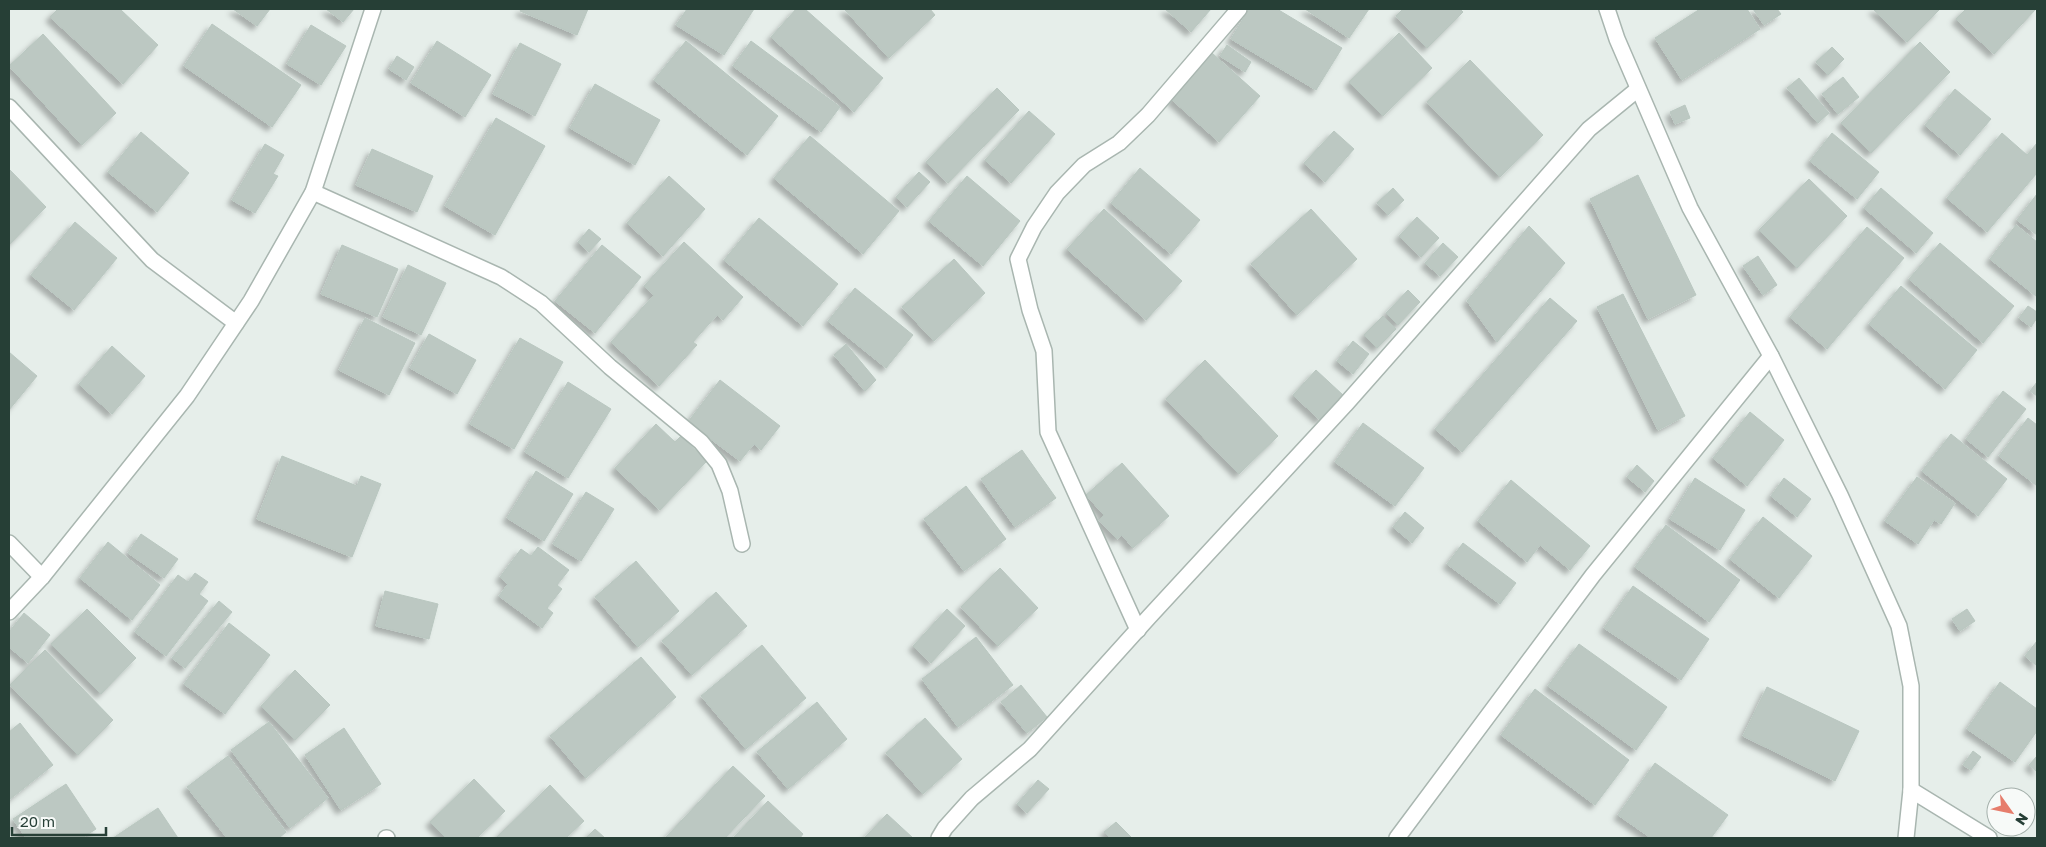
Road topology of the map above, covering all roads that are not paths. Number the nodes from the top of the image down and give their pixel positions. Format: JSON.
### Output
{"nodes":[{"id":1,"x":373,"y":9,"type":"edge"},
{"id":2,"x":1239,"y":9,"type":"edge"},
{"id":3,"x":1607,"y":9,"type":"edge"},
{"id":4,"x":1638,"y":89,"type":"junction"},
{"id":5,"x":9,"y":108,"type":"edge"},
{"id":6,"x":312,"y":192,"type":"junction"},
{"id":7,"x":236,"y":323,"type":"junction"},
{"id":8,"x":1771,"y":356,"type":"junction"},
{"id":9,"x":9,"y":543,"type":"edge"},
{"id":10,"x":742,"y":544,"type":"dead end"},
{"id":11,"x":42,"y":577,"type":"junction"},
{"id":12,"x":9,"y":612,"type":"edge"},
{"id":13,"x":1138,"y":630,"type":"junction"},
{"id":14,"x":1910,"y":790,"type":"junction"},
{"id":15,"x":939,"y":838,"type":"edge"},
{"id":16,"x":1397,"y":838,"type":"edge"},
{"id":17,"x":1906,"y":838,"type":"edge"},
{"id":18,"x":1989,"y":838,"type":"edge"}],
"edges":[{"from":1,"to":6,"type":"street"},
{"from":2,"to":13,"type":"street"},
{"from":3,"to":4,"type":"street"},
{"from":4,"to":8,"type":"street"},
{"from":4,"to":13,"type":"street"},
{"from":5,"to":7,"type":"street"},
{"from":6,"to":7,"type":"street"},
{"from":6,"to":10,"type":"street"},
{"from":7,"to":11,"type":"street"},
{"from":8,"to":14,"type":"street"},
{"from":8,"to":16,"type":"street"},
{"from":9,"to":11,"type":"street"},
{"from":11,"to":12,"type":"street"},
{"from":13,"to":15,"type":"street"},
{"from":14,"to":17,"type":"street"},
{"from":14,"to":18,"type":"street"}]}
